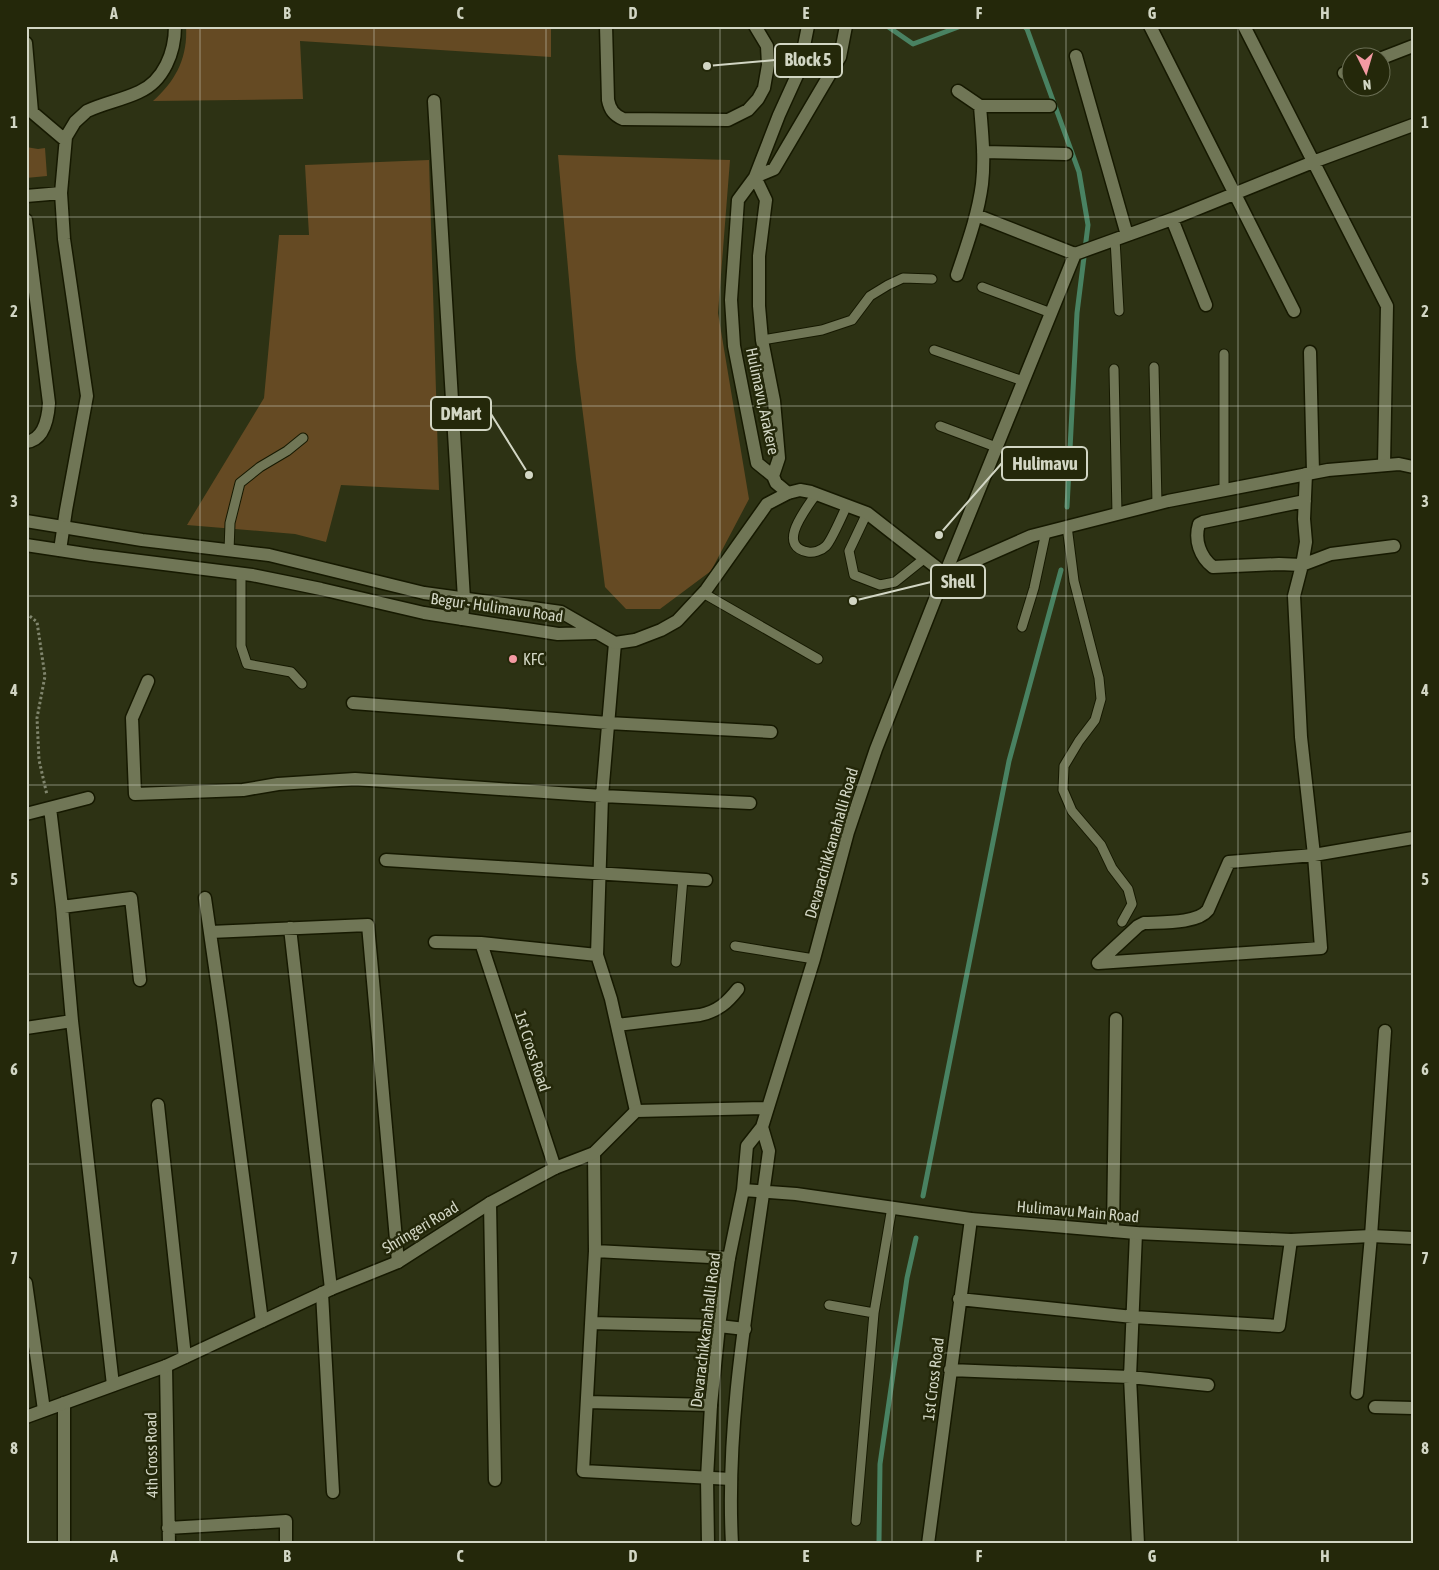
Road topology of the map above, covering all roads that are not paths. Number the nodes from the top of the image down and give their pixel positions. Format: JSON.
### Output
{"nodes":[{"id":1,"x":175,"y":26,"type":"edge"},
{"id":2,"x":606,"y":26,"type":"edge"},
{"id":3,"x":755,"y":26,"type":"edge"},
{"id":4,"x":808,"y":26,"type":"edge"},
{"id":5,"x":846,"y":26,"type":"edge"},
{"id":6,"x":1150,"y":26,"type":"edge"},
{"id":7,"x":1244,"y":26,"type":"edge"},
{"id":8,"x":26,"y":44,"type":"edge"},
{"id":9,"x":1413,"y":46,"type":"edge"},
{"id":10,"x":1392,"y":54,"type":"edge"},
{"id":11,"x":1076,"y":56,"type":"dead end"},
{"id":12,"x":958,"y":91,"type":"dead end"},
{"id":13,"x":28,"y":94,"type":"edge"},
{"id":14,"x":434,"y":101,"type":"dead end"},
{"id":15,"x":980,"y":106,"type":"junction"},
{"id":16,"x":1050,"y":106,"type":"dead end"},
{"id":17,"x":1413,"y":125,"type":"edge"},
{"id":18,"x":65,"y":140,"type":"junction"},
{"id":19,"x":983,"y":152,"type":"junction"},
{"id":20,"x":1066,"y":154,"type":"dead end"},
{"id":21,"x":1313,"y":162,"type":"junction"},
{"id":22,"x":755,"y":178,"type":"junction"},
{"id":23,"x":60,"y":193,"type":"junction"},
{"id":24,"x":1234,"y":193,"type":"junction"},
{"id":25,"x":26,"y":196,"type":"edge"},
{"id":26,"x":976,"y":215,"type":"junction"},
{"id":27,"x":1172,"y":219,"type":"junction"},
{"id":28,"x":26,"y":220,"type":"edge"},
{"id":29,"x":1127,"y":235,"type":"junction"},
{"id":30,"x":1115,"y":239,"type":"junction"},
{"id":31,"x":1076,"y":253,"type":"junction"},
{"id":32,"x":958,"y":275,"type":"dead end"},
{"id":33,"x":932,"y":279,"type":"dead end"},
{"id":34,"x":982,"y":287,"type":"dead end"},
{"id":35,"x":1206,"y":305,"type":"dead end"},
{"id":36,"x":1119,"y":311,"type":"dead end"},
{"id":37,"x":1294,"y":311,"type":"dead end"},
{"id":38,"x":1051,"y":313,"type":"junction"},
{"id":39,"x":762,"y":340,"type":"junction"},
{"id":40,"x":934,"y":350,"type":"dead end"},
{"id":41,"x":1310,"y":352,"type":"dead end"},
{"id":42,"x":1224,"y":354,"type":"dead end"},
{"id":43,"x":1154,"y":367,"type":"dead end"},
{"id":44,"x":1114,"y":369,"type":"dead end"},
{"id":45,"x":1023,"y":381,"type":"junction"},
{"id":46,"x":940,"y":426,"type":"dead end"},
{"id":47,"x":304,"y":438,"type":"dead end"},
{"id":48,"x":26,"y":442,"type":"edge"},
{"id":49,"x":996,"y":447,"type":"junction"},
{"id":50,"x":1384,"y":465,"type":"junction"},
{"id":51,"x":1413,"y":466,"type":"edge"},
{"id":52,"x":1310,"y":473,"type":"junction"},
{"id":53,"x":773,"y":476,"type":"junction"},
{"id":54,"x":1224,"y":490,"type":"junction"},
{"id":55,"x":788,"y":493,"type":"junction"},
{"id":56,"x":816,"y":494,"type":"junction"},
{"id":57,"x":1305,"y":501,"type":"junction"},
{"id":58,"x":1157,"y":504,"type":"junction"},
{"id":59,"x":847,"y":505,"type":"junction"},
{"id":60,"x":867,"y":512,"type":"junction"},
{"id":61,"x":1117,"y":514,"type":"junction"},
{"id":62,"x":26,"y":521,"type":"edge"},
{"id":63,"x":1067,"y":526,"type":"junction"},
{"id":64,"x":63,"y":528,"type":"junction"},
{"id":65,"x":1046,"y":532,"type":"junction"},
{"id":66,"x":26,"y":545,"type":"edge"},
{"id":67,"x":1394,"y":546,"type":"dead end"},
{"id":68,"x":60,"y":550,"type":"junction"},
{"id":69,"x":229,"y":551,"type":"junction"},
{"id":70,"x":924,"y":558,"type":"junction"},
{"id":71,"x":1302,"y":566,"type":"junction"},
{"id":72,"x":241,"y":574,"type":"junction"},
{"id":73,"x":944,"y":574,"type":"junction"},
{"id":74,"x":703,"y":593,"type":"junction"},
{"id":75,"x":464,"y":599,"type":"junction"},
{"id":76,"x":462,"y":619,"type":"junction"},
{"id":77,"x":1022,"y":627,"type":"dead end"},
{"id":78,"x":596,"y":633,"type":"junction"},
{"id":79,"x":616,"y":643,"type":"junction"},
{"id":80,"x":818,"y":659,"type":"dead end"},
{"id":81,"x":148,"y":681,"type":"dead end"},
{"id":82,"x":302,"y":684,"type":"dead end"},
{"id":83,"x":353,"y":703,"type":"dead end"},
{"id":84,"x":608,"y":723,"type":"junction"},
{"id":85,"x":771,"y":732,"type":"dead end"},
{"id":86,"x":602,"y":796,"type":"junction"},
{"id":87,"x":88,"y":798,"type":"dead end"},
{"id":88,"x":750,"y":803,"type":"dead end"},
{"id":89,"x":50,"y":808,"type":"junction"},
{"id":90,"x":26,"y":814,"type":"edge"},
{"id":91,"x":1413,"y":838,"type":"edge"},
{"id":92,"x":1314,"y":855,"type":"junction"},
{"id":93,"x":386,"y":860,"type":"dead end"},
{"id":94,"x":599,"y":873,"type":"junction"},
{"id":95,"x":683,"y":878,"type":"junction"},
{"id":96,"x":706,"y":880,"type":"dead end"},
{"id":97,"x":205,"y":898,"type":"dead end"},
{"id":98,"x":62,"y":907,"type":"junction"},
{"id":99,"x":1122,"y":922,"type":"dead end"},
{"id":100,"x":290,"y":928,"type":"junction"},
{"id":101,"x":210,"y":932,"type":"junction"},
{"id":102,"x":435,"y":942,"type":"dead end"},
{"id":103,"x":481,"y":943,"type":"junction"},
{"id":104,"x":735,"y":946,"type":"dead end"},
{"id":105,"x":597,"y":955,"type":"junction"},
{"id":106,"x":814,"y":960,"type":"junction"},
{"id":107,"x":676,"y":962,"type":"dead end"},
{"id":108,"x":140,"y":980,"type":"dead end"},
{"id":109,"x":738,"y":989,"type":"dead end"},
{"id":110,"x":1116,"y":1019,"type":"dead end"},
{"id":111,"x":72,"y":1021,"type":"junction"},
{"id":112,"x":617,"y":1024,"type":"junction"},
{"id":113,"x":26,"y":1028,"type":"edge"},
{"id":114,"x":1385,"y":1031,"type":"dead end"},
{"id":115,"x":158,"y":1105,"type":"dead end"},
{"id":116,"x":768,"y":1108,"type":"junction"},
{"id":117,"x":636,"y":1111,"type":"junction"},
{"id":118,"x":762,"y":1127,"type":"junction"},
{"id":119,"x":594,"y":1153,"type":"junction"},
{"id":120,"x":555,"y":1168,"type":"junction"},
{"id":121,"x":742,"y":1190,"type":"junction"},
{"id":122,"x":763,"y":1192,"type":"junction"},
{"id":123,"x":490,"y":1203,"type":"junction"},
{"id":124,"x":892,"y":1207,"type":"junction"},
{"id":125,"x":971,"y":1219,"type":"junction"},
{"id":126,"x":1112,"y":1231,"type":"junction"},
{"id":127,"x":1136,"y":1233,"type":"junction"},
{"id":128,"x":1371,"y":1236,"type":"junction"},
{"id":129,"x":1413,"y":1238,"type":"edge"},
{"id":130,"x":1291,"y":1240,"type":"junction"},
{"id":131,"x":595,"y":1251,"type":"junction"},
{"id":132,"x":729,"y":1258,"type":"junction"},
{"id":133,"x":398,"y":1262,"type":"junction"},
{"id":134,"x":26,"y":1283,"type":"edge"},
{"id":135,"x":327,"y":1291,"type":"junction"},
{"id":136,"x":959,"y":1299,"type":"junction"},
{"id":137,"x":829,"y":1305,"type":"dead end"},
{"id":138,"x":874,"y":1313,"type":"junction"},
{"id":139,"x":1133,"y":1316,"type":"junction"},
{"id":140,"x":262,"y":1321,"type":"junction"},
{"id":141,"x":591,"y":1322,"type":"junction"},
{"id":142,"x":719,"y":1326,"type":"junction"},
{"id":143,"x":745,"y":1329,"type":"junction"},
{"id":144,"x":185,"y":1357,"type":"junction"},
{"id":145,"x":166,"y":1366,"type":"junction"},
{"id":146,"x":950,"y":1370,"type":"junction"},
{"id":147,"x":1130,"y":1377,"type":"junction"},
{"id":148,"x":113,"y":1385,"type":"junction"},
{"id":149,"x":1208,"y":1385,"type":"dead end"},
{"id":150,"x":1357,"y":1393,"type":"dead end"},
{"id":151,"x":587,"y":1402,"type":"junction"},
{"id":152,"x":64,"y":1403,"type":"junction"},
{"id":153,"x":711,"y":1405,"type":"junction"},
{"id":154,"x":1375,"y":1408,"type":"dead end"},
{"id":155,"x":1413,"y":1408,"type":"edge"},
{"id":156,"x":44,"y":1410,"type":"junction"},
{"id":157,"x":26,"y":1417,"type":"edge"},
{"id":158,"x":707,"y":1478,"type":"junction"},
{"id":159,"x":730,"y":1479,"type":"junction"},
{"id":160,"x":495,"y":1480,"type":"dead end"},
{"id":161,"x":333,"y":1492,"type":"dead end"},
{"id":162,"x":856,"y":1522,"type":"dead end"},
{"id":163,"x":168,"y":1528,"type":"junction"},
{"id":164,"x":64,"y":1544,"type":"edge"},
{"id":165,"x":168,"y":1544,"type":"edge"},
{"id":166,"x":286,"y":1544,"type":"edge"},
{"id":167,"x":708,"y":1544,"type":"edge"},
{"id":168,"x":732,"y":1544,"type":"edge"},
{"id":169,"x":928,"y":1544,"type":"edge"},
{"id":170,"x":1138,"y":1544,"type":"edge"}],
"edges":[{"from":1,"to":18,"type":"street"},
{"from":2,"to":3,"type":"street"},
{"from":4,"to":22,"type":"street"},
{"from":5,"to":22,"type":"street"},
{"from":6,"to":24,"type":"street"},
{"from":7,"to":21,"type":"street"},
{"from":8,"to":13,"type":"street"},
{"from":9,"to":10,"type":"street"},
{"from":11,"to":29,"type":"street"},
{"from":12,"to":15,"type":"street"},
{"from":13,"to":18,"type":"street"},
{"from":14,"to":75,"type":"street"},
{"from":15,"to":16,"type":"street"},
{"from":15,"to":19,"type":"street"},
{"from":17,"to":21,"type":"street"},
{"from":18,"to":23,"type":"street"},
{"from":19,"to":20,"type":"street"},
{"from":19,"to":26,"type":"street"},
{"from":21,"to":24,"type":"street"},
{"from":21,"to":50,"type":"street"},
{"from":22,"to":39,"type":"street","name":"Hulimavu, Arakere"},
{"from":22,"to":53,"type":"street","name":"Hulimavu, Arakere"},
{"from":23,"to":25,"type":"street"},
{"from":23,"to":64,"type":"street"},
{"from":24,"to":27,"type":"street"},
{"from":24,"to":37,"type":"street"},
{"from":26,"to":31,"type":"street"},
{"from":26,"to":32,"type":"street"},
{"from":27,"to":29,"type":"street"},
{"from":27,"to":35,"type":"street"},
{"from":28,"to":48,"type":"street"},
{"from":29,"to":30,"type":"street"},
{"from":30,"to":31,"type":"street"},
{"from":30,"to":36,"type":"lane"},
{"from":31,"to":38,"type":"street","name":"Devarachikkanahalli Road"},
{"from":33,"to":39,"type":"lane"},
{"from":34,"to":38,"type":"lane"},
{"from":38,"to":45,"type":"street","name":"Devarachikkanahalli Road"},
{"from":39,"to":53,"type":"street","name":"Hulimavu, Arakere"},
{"from":40,"to":45,"type":"lane"},
{"from":41,"to":52,"type":"street"},
{"from":42,"to":54,"type":"lane"},
{"from":43,"to":58,"type":"lane"},
{"from":44,"to":61,"type":"lane"},
{"from":45,"to":49,"type":"street","name":"Devarachikkanahalli Road"},
{"from":46,"to":49,"type":"lane"},
{"from":47,"to":69,"type":"lane"},
{"from":49,"to":73,"type":"street","name":"Devarachikkanahalli Road"},
{"from":50,"to":51,"type":"street"},
{"from":50,"to":52,"type":"street"},
{"from":52,"to":54,"type":"street"},
{"from":52,"to":57,"type":"street"},
{"from":53,"to":55,"type":"street"},
{"from":54,"to":58,"type":"street"},
{"from":55,"to":56,"type":"street"},
{"from":55,"to":74,"type":"street"},
{"from":56,"to":59,"type":"street"},
{"from":56,"to":59,"type":"lane"},
{"from":57,"to":71,"type":"street"},
{"from":57,"to":71,"type":"street"},
{"from":58,"to":61,"type":"street"},
{"from":59,"to":60,"type":"street"},
{"from":60,"to":70,"type":"street"},
{"from":60,"to":70,"type":"lane"},
{"from":61,"to":63,"type":"street"},
{"from":62,"to":64,"type":"street","name":"Begur - Hulimavu Road"},
{"from":63,"to":65,"type":"street"},
{"from":63,"to":99,"type":"lane"},
{"from":64,"to":68,"type":"street"},
{"from":64,"to":69,"type":"street","name":"Begur - Hulimavu Road"},
{"from":65,"to":73,"type":"street"},
{"from":65,"to":77,"type":"lane"},
{"from":66,"to":68,"type":"street","name":"Begur - Hulimavu Road"},
{"from":67,"to":71,"type":"street"},
{"from":68,"to":72,"type":"street","name":"Begur - Hulimavu Road"},
{"from":69,"to":75,"type":"street","name":"Begur - Hulimavu Road"},
{"from":70,"to":73,"type":"street"},
{"from":71,"to":92,"type":"street"},
{"from":72,"to":76,"type":"street","name":"Begur - Hulimavu Road"},
{"from":72,"to":82,"type":"lane"},
{"from":73,"to":106,"type":"street","name":"Devarachikkanahalli Road"},
{"from":74,"to":79,"type":"street"},
{"from":74,"to":80,"type":"lane"},
{"from":75,"to":76,"type":"street"},
{"from":75,"to":78,"type":"street","name":"Begur - Hulimavu Road"},
{"from":76,"to":78,"type":"street","name":"Begur - Hulimavu Road"},
{"from":78,"to":79,"type":"street"},
{"from":79,"to":84,"type":"street"},
{"from":81,"to":86,"type":"street"},
{"from":83,"to":84,"type":"street"},
{"from":84,"to":85,"type":"street"},
{"from":84,"to":86,"type":"street"},
{"from":86,"to":88,"type":"street"},
{"from":86,"to":94,"type":"street"},
{"from":87,"to":89,"type":"street"},
{"from":89,"to":90,"type":"street"},
{"from":89,"to":98,"type":"street"},
{"from":91,"to":92,"type":"street"},
{"from":92,"to":92,"type":"street"},
{"from":93,"to":94,"type":"street"},
{"from":94,"to":95,"type":"street"},
{"from":94,"to":105,"type":"street"},
{"from":95,"to":96,"type":"street"},
{"from":95,"to":107,"type":"lane"},
{"from":97,"to":101,"type":"street"},
{"from":98,"to":108,"type":"street"},
{"from":98,"to":111,"type":"street"},
{"from":100,"to":101,"type":"street"},
{"from":100,"to":133,"type":"street"},
{"from":100,"to":135,"type":"street"},
{"from":101,"to":140,"type":"street"},
{"from":102,"to":103,"type":"street"},
{"from":103,"to":105,"type":"street"},
{"from":103,"to":120,"type":"street","name":"1st Cross Road"},
{"from":104,"to":106,"type":"lane"},
{"from":105,"to":112,"type":"street"},
{"from":106,"to":116,"type":"street","name":"Devarachikkanahalli Road"},
{"from":109,"to":112,"type":"street"},
{"from":110,"to":126,"type":"street"},
{"from":111,"to":113,"type":"street"},
{"from":111,"to":148,"type":"street"},
{"from":112,"to":117,"type":"street"},
{"from":114,"to":128,"type":"street"},
{"from":115,"to":144,"type":"street"},
{"from":116,"to":117,"type":"street"},
{"from":116,"to":118,"type":"street","name":"Devarachikkanahalli Road"},
{"from":117,"to":119,"type":"street","name":"Shringeri Road"},
{"from":118,"to":121,"type":"street","name":"Devarachikkanahalli Road"},
{"from":118,"to":122,"type":"street"},
{"from":119,"to":120,"type":"street","name":"Shringeri Road"},
{"from":119,"to":131,"type":"street"},
{"from":120,"to":123,"type":"street","name":"Shringeri Road"},
{"from":121,"to":122,"type":"street","name":"Hulimavu Main Road"},
{"from":121,"to":132,"type":"street","name":"Devarachikkanahalli Road"},
{"from":122,"to":124,"type":"street","name":"Hulimavu Main Road"},
{"from":122,"to":143,"type":"street"},
{"from":123,"to":133,"type":"street","name":"Shringeri Road"},
{"from":123,"to":160,"type":"street"},
{"from":124,"to":125,"type":"street","name":"Hulimavu Main Road"},
{"from":124,"to":138,"type":"lane"},
{"from":125,"to":126,"type":"street","name":"Hulimavu Main Road"},
{"from":125,"to":136,"type":"street","name":"1st Cross Road"},
{"from":126,"to":127,"type":"street","name":"Hulimavu Main Road"},
{"from":127,"to":130,"type":"street","name":"Hulimavu Main Road"},
{"from":127,"to":139,"type":"street"},
{"from":128,"to":129,"type":"street","name":"Hulimavu Main Road"},
{"from":128,"to":130,"type":"street","name":"Hulimavu Main Road"},
{"from":128,"to":150,"type":"street"},
{"from":130,"to":139,"type":"street"},
{"from":131,"to":132,"type":"street"},
{"from":131,"to":141,"type":"street"},
{"from":132,"to":142,"type":"street","name":"Devarachikkanahalli Road"},
{"from":133,"to":135,"type":"street","name":"Shringeri Road"},
{"from":134,"to":156,"type":"street"},
{"from":135,"to":140,"type":"street","name":"Shringeri Road"},
{"from":135,"to":161,"type":"street"},
{"from":136,"to":139,"type":"street"},
{"from":136,"to":146,"type":"street","name":"1st Cross Road"},
{"from":137,"to":138,"type":"lane"},
{"from":138,"to":162,"type":"lane"},
{"from":139,"to":147,"type":"street"},
{"from":140,"to":144,"type":"street","name":"Shringeri Road"},
{"from":141,"to":142,"type":"street"},
{"from":141,"to":151,"type":"street"},
{"from":142,"to":143,"type":"street"},
{"from":142,"to":153,"type":"street","name":"Devarachikkanahalli Road"},
{"from":143,"to":159,"type":"street"},
{"from":144,"to":145,"type":"street","name":"Shringeri Road"},
{"from":145,"to":148,"type":"street","name":"Shringeri Road"},
{"from":145,"to":163,"type":"street","name":"4th Cross Road"},
{"from":146,"to":147,"type":"street"},
{"from":146,"to":169,"type":"street","name":"1st Cross Road"},
{"from":147,"to":149,"type":"street"},
{"from":147,"to":170,"type":"street"},
{"from":148,"to":152,"type":"street","name":"Shringeri Road"},
{"from":151,"to":153,"type":"street"},
{"from":151,"to":158,"type":"street"},
{"from":152,"to":156,"type":"street","name":"Shringeri Road"},
{"from":152,"to":164,"type":"street"},
{"from":153,"to":158,"type":"street","name":"Devarachikkanahalli Road"},
{"from":154,"to":155,"type":"street"},
{"from":156,"to":157,"type":"street","name":"Shringeri Road"},
{"from":158,"to":159,"type":"street"},
{"from":158,"to":167,"type":"street","name":"Devarachikkanahalli Road"},
{"from":159,"to":168,"type":"street"},
{"from":163,"to":165,"type":"street","name":"4th Cross Road"},
{"from":163,"to":166,"type":"street"}]}
